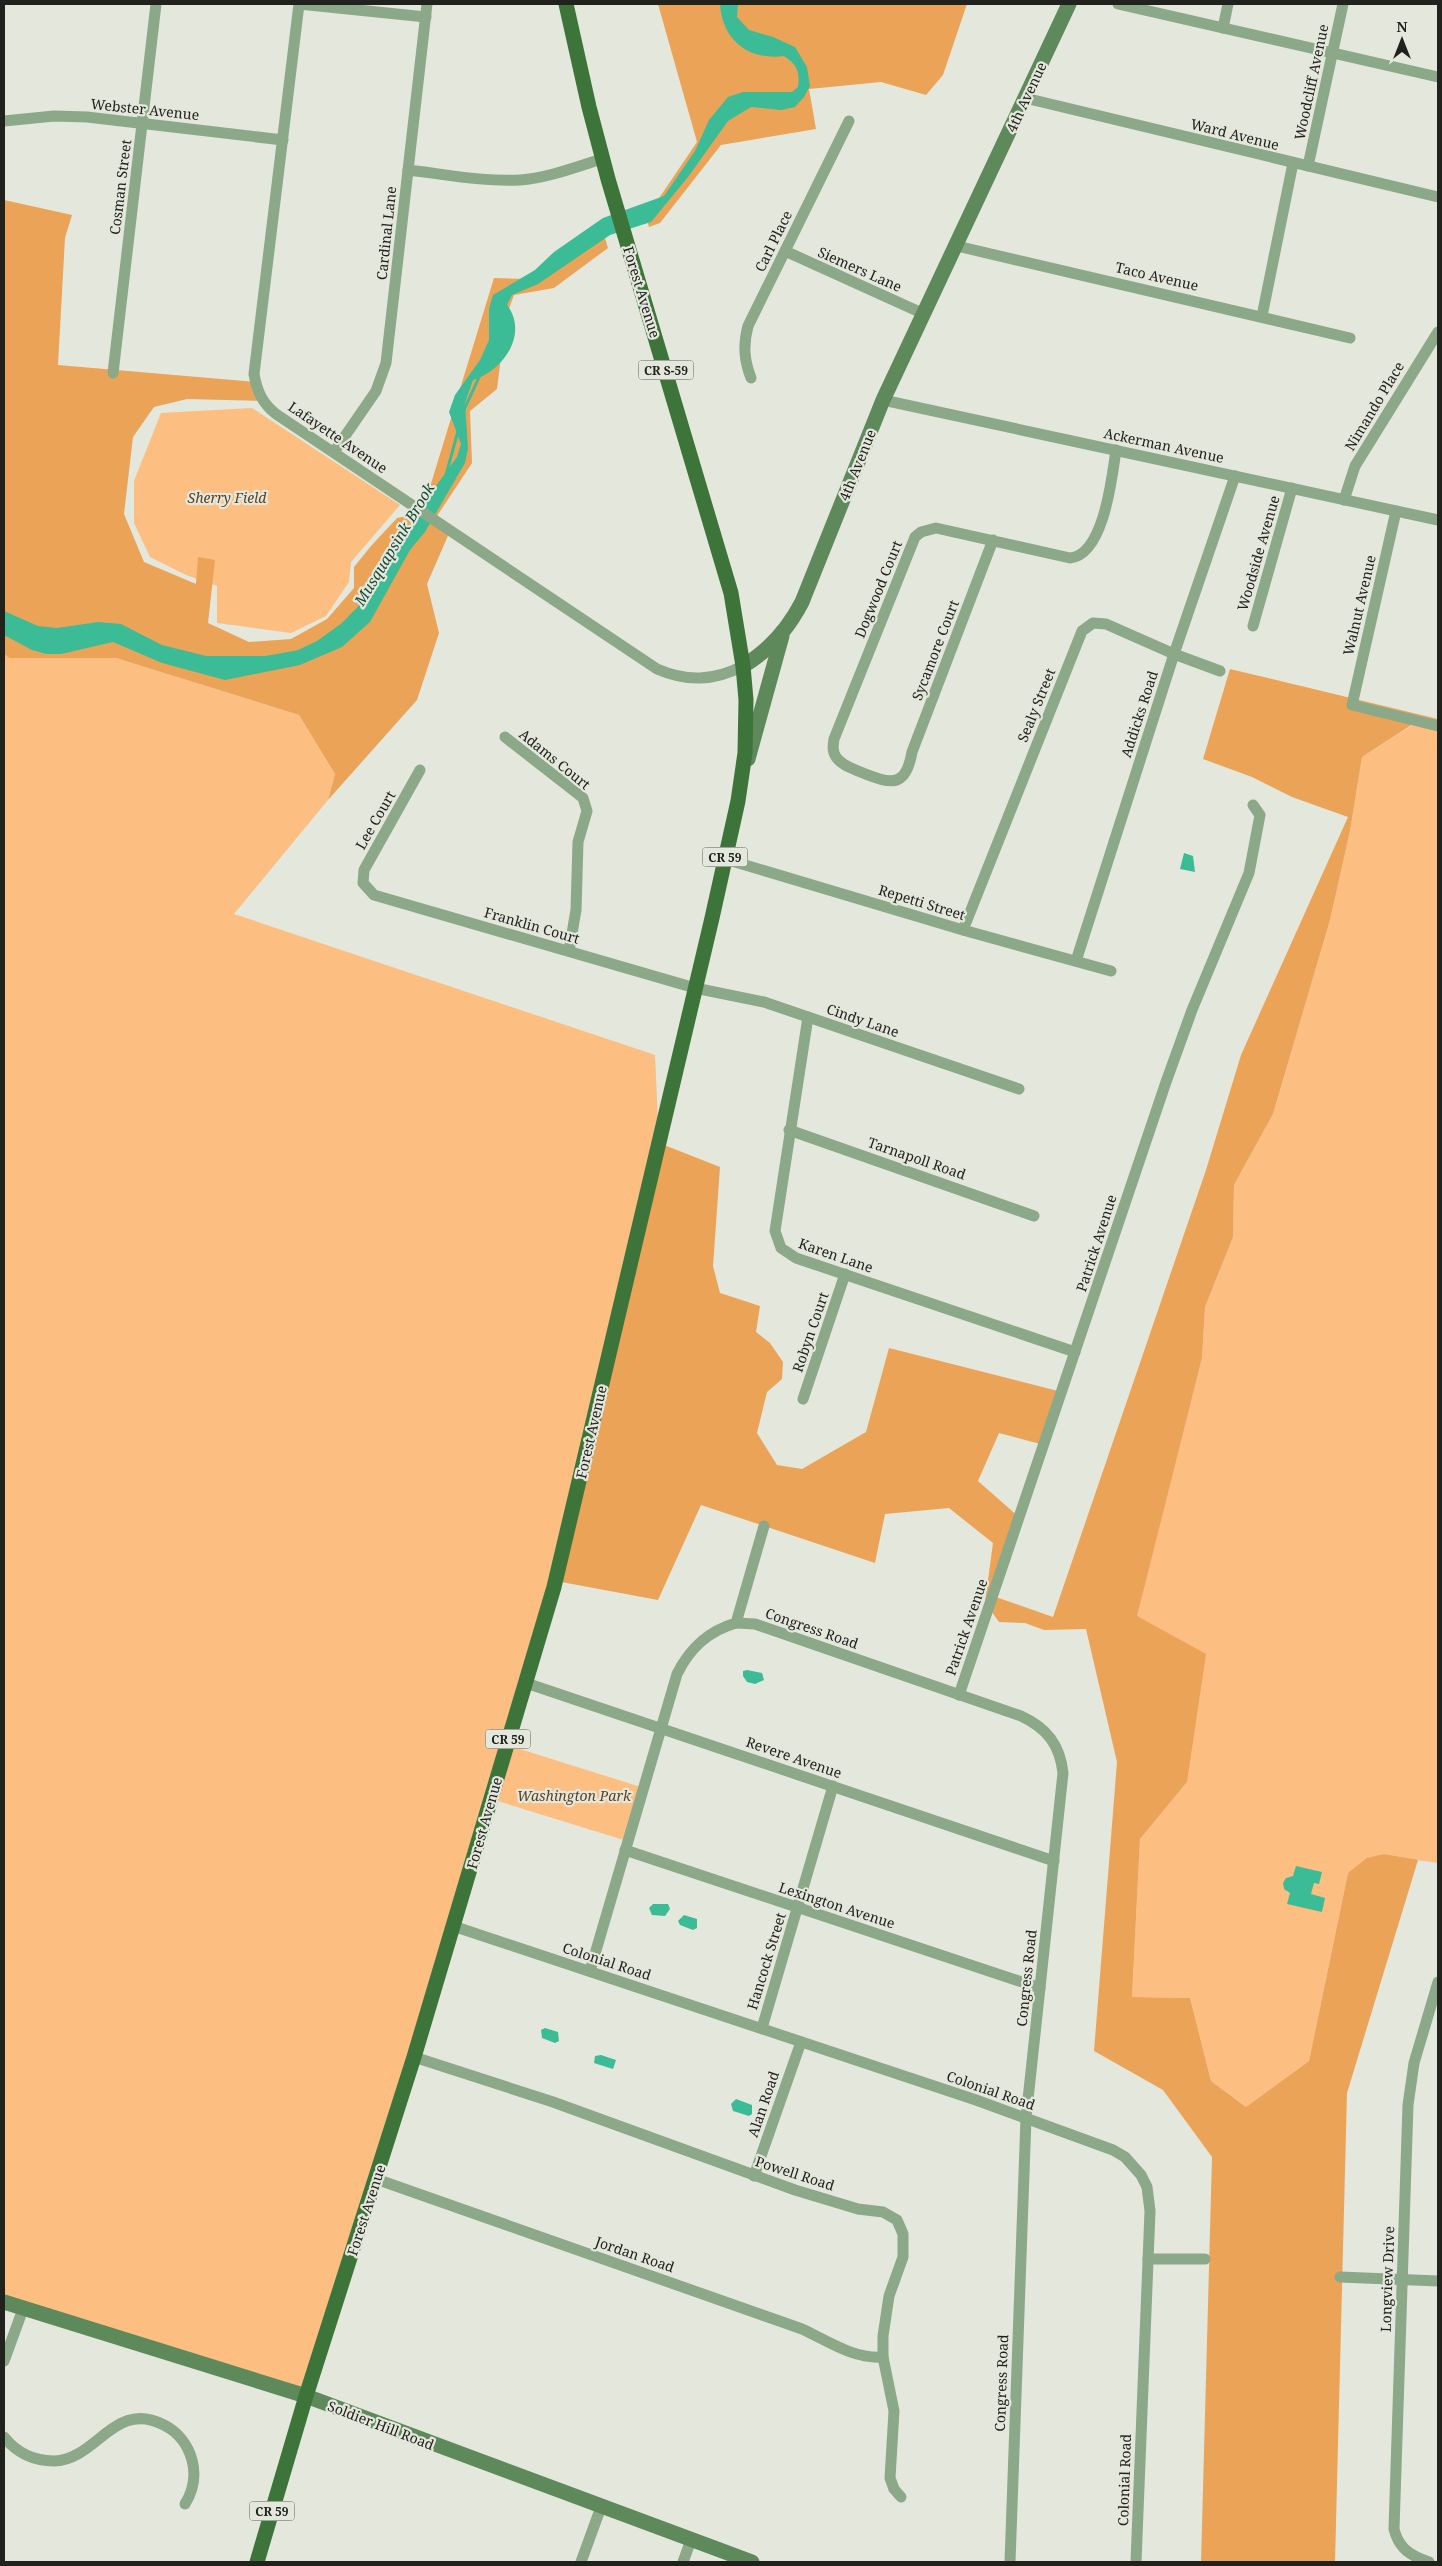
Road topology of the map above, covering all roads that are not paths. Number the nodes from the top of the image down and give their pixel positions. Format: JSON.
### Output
{"nodes":[{"id":1,"x":156,"y":4,"type":"edge"},
{"id":2,"x":299,"y":4,"type":"edge"},
{"id":3,"x":427,"y":4,"type":"edge"},
{"id":4,"x":566,"y":4,"type":"edge"},
{"id":5,"x":1069,"y":4,"type":"edge"},
{"id":6,"x":1118,"y":4,"type":"edge"},
{"id":7,"x":1228,"y":4,"type":"edge"},
{"id":8,"x":1343,"y":4,"type":"edge"},
{"id":9,"x":426,"y":17,"type":"junction"},
{"id":10,"x":1222,"y":28,"type":"junction"},
{"id":11,"x":1332,"y":53,"type":"junction"},
{"id":12,"x":1438,"y":76,"type":"edge"},
{"id":13,"x":1025,"y":98,"type":"junction"},
{"id":14,"x":4,"y":121,"type":"edge"},
{"id":15,"x":849,"y":121,"type":"dead end"},
{"id":16,"x":142,"y":123,"type":"junction"},
{"id":17,"x":283,"y":140,"type":"junction"},
{"id":18,"x":602,"y":159,"type":"junction"},
{"id":19,"x":1293,"y":163,"type":"junction"},
{"id":20,"x":1308,"y":166,"type":"junction"},
{"id":21,"x":408,"y":170,"type":"junction"},
{"id":22,"x":1438,"y":196,"type":"edge"},
{"id":23,"x":957,"y":246,"type":"junction"},
{"id":24,"x":785,"y":251,"type":"junction"},
{"id":25,"x":924,"y":314,"type":"junction"},
{"id":26,"x":1262,"y":316,"type":"junction"},
{"id":27,"x":1438,"y":332,"type":"edge"},
{"id":28,"x":1350,"y":338,"type":"dead end"},
{"id":29,"x":112,"y":374,"type":"dead end"},
{"id":30,"x":752,"y":378,"type":"dead end"},
{"id":31,"x":883,"y":400,"type":"junction"},
{"id":32,"x":1116,"y":450,"type":"junction"},
{"id":33,"x":334,"y":452,"type":"junction"},
{"id":34,"x":1235,"y":476,"type":"junction"},
{"id":35,"x":1292,"y":488,"type":"junction"},
{"id":36,"x":1344,"y":500,"type":"junction"},
{"id":37,"x":1396,"y":511,"type":"junction"},
{"id":38,"x":1438,"y":520,"type":"edge"},
{"id":39,"x":993,"y":540,"type":"junction"},
{"id":40,"x":1253,"y":626,"type":"dead end"},
{"id":41,"x":783,"y":633,"type":"junction"},
{"id":42,"x":1174,"y":654,"type":"junction"},
{"id":43,"x":744,"y":666,"type":"junction"},
{"id":44,"x":1220,"y":671,"type":"dead end"},
{"id":45,"x":1438,"y":726,"type":"edge"},
{"id":46,"x":505,"y":737,"type":"dead end"},
{"id":47,"x":420,"y":770,"type":"dead end"},
{"id":48,"x":908,"y":771,"type":"joint"},
{"id":49,"x":742,"y":780,"type":"junction"},
{"id":50,"x":1253,"y":805,"type":"dead end"},
{"id":51,"x":725,"y":859,"type":"junction"},
{"id":52,"x":364,"y":886,"type":"joint"},
{"id":53,"x":963,"y":930,"type":"junction"},
{"id":54,"x":569,"y":952,"type":"junction"},
{"id":55,"x":1076,"y":961,"type":"junction"},
{"id":56,"x":1111,"y":970,"type":"dead end"},
{"id":57,"x":695,"y":988,"type":"junction"},
{"id":58,"x":808,"y":1017,"type":"junction"},
{"id":59,"x":1018,"y":1089,"type":"dead end"},
{"id":60,"x":789,"y":1130,"type":"junction"},
{"id":61,"x":1034,"y":1216,"type":"dead end"},
{"id":62,"x":845,"y":1274,"type":"junction"},
{"id":63,"x":1075,"y":1352,"type":"junction"},
{"id":64,"x":803,"y":1399,"type":"dead end"},
{"id":65,"x":764,"y":1526,"type":"dead end"},
{"id":66,"x":736,"y":1623,"type":"junction"},
{"id":67,"x":526,"y":1682,"type":"junction"},
{"id":68,"x":959,"y":1695,"type":"junction"},
{"id":69,"x":661,"y":1728,"type":"junction"},
{"id":70,"x":833,"y":1786,"type":"junction"},
{"id":71,"x":625,"y":1850,"type":"junction"},
{"id":72,"x":1054,"y":1861,"type":"junction"},
{"id":73,"x":798,"y":1907,"type":"junction"},
{"id":74,"x":453,"y":1926,"type":"junction"},
{"id":75,"x":590,"y":1971,"type":"junction"},
{"id":76,"x":1438,"y":1982,"type":"edge"},
{"id":77,"x":1040,"y":1988,"type":"junction"},
{"id":78,"x":762,"y":2028,"type":"junction"},
{"id":79,"x":801,"y":2042,"type":"junction"},
{"id":80,"x":414,"y":2057,"type":"junction"},
{"id":81,"x":1026,"y":2118,"type":"junction"},
{"id":82,"x":754,"y":2176,"type":"junction"},
{"id":83,"x":376,"y":2179,"type":"junction"},
{"id":84,"x":1148,"y":2259,"type":"junction"},
{"id":85,"x":1205,"y":2259,"type":"dead end"},
{"id":86,"x":1340,"y":2277,"type":"dead end"},
{"id":87,"x":1402,"y":2279,"type":"junction"},
{"id":88,"x":1438,"y":2281,"type":"edge"},
{"id":89,"x":4,"y":2302,"type":"edge"},
{"id":90,"x":23,"y":2309,"type":"junction"},
{"id":91,"x":883,"y":2356,"type":"junction"},
{"id":92,"x":4,"y":2361,"type":"edge"},
{"id":93,"x":306,"y":2396,"type":"junction"},
{"id":94,"x":4,"y":2437,"type":"edge"},
{"id":95,"x":901,"y":2497,"type":"dead end"},
{"id":96,"x":185,"y":2504,"type":"dead end"},
{"id":97,"x":601,"y":2506,"type":"junction"},
{"id":98,"x":691,"y":2540,"type":"junction"},
{"id":99,"x":257,"y":2562,"type":"edge"},
{"id":100,"x":581,"y":2562,"type":"edge"},
{"id":101,"x":683,"y":2562,"type":"edge"},
{"id":102,"x":752,"y":2562,"type":"edge"},
{"id":103,"x":1010,"y":2562,"type":"edge"},
{"id":104,"x":1136,"y":2562,"type":"edge"},
{"id":105,"x":1429,"y":2562,"type":"edge"}],
"edges":[{"from":1,"to":16,"type":"street","name":"Cosman Street"},
{"from":2,"to":9,"type":"street"},
{"from":2,"to":17,"type":"street","name":"Lafayette Avenue"},
{"from":3,"to":9,"type":"street","name":"Cardinal Lane"},
{"from":4,"to":18,"type":"main road","name":"Forest Avenue","number":"CR S-59"},
{"from":5,"to":13,"type":"main road","name":"4th Avenue"},
{"from":6,"to":10,"type":"street"},
{"from":7,"to":10,"type":"street"},
{"from":8,"to":11,"type":"street","name":"Woodcliff Avenue"},
{"from":9,"to":21,"type":"street","name":"Cardinal Lane"},
{"from":10,"to":11,"type":"street"},
{"from":11,"to":12,"type":"street"},
{"from":11,"to":20,"type":"street","name":"Woodcliff Avenue"},
{"from":13,"to":19,"type":"street","name":"Ward Avenue"},
{"from":13,"to":23,"type":"main road","name":"4th Avenue"},
{"from":14,"to":16,"type":"street","name":"Webster Avenue"},
{"from":15,"to":24,"type":"street","name":"Carl Place"},
{"from":16,"to":17,"type":"street","name":"Webster Avenue"},
{"from":16,"to":29,"type":"street","name":"Cosman Street"},
{"from":17,"to":33,"type":"street","name":"Lafayette Avenue"},
{"from":18,"to":21,"type":"street"},
{"from":18,"to":43,"type":"main road","name":"Forest Avenue","number":"CR S-59"},
{"from":19,"to":20,"type":"street","name":"Ward Avenue"},
{"from":19,"to":26,"type":"street"},
{"from":20,"to":22,"type":"street","name":"Ward Avenue"},
{"from":21,"to":33,"type":"street","name":"Cardinal Lane"},
{"from":23,"to":25,"type":"main road","name":"4th Avenue"},
{"from":23,"to":26,"type":"street","name":"Taco Avenue"},
{"from":24,"to":25,"type":"street","name":"Siemers Lane"},
{"from":24,"to":30,"type":"street","name":"Carl Place"},
{"from":25,"to":31,"type":"main road","name":"4th Avenue"},
{"from":26,"to":28,"type":"street","name":"Taco Avenue"},
{"from":27,"to":36,"type":"street","name":"Nimando Place"},
{"from":31,"to":32,"type":"street","name":"Ackerman Avenue"},
{"from":31,"to":41,"type":"main road","name":"4th Avenue"},
{"from":32,"to":34,"type":"street","name":"Ackerman Avenue"},
{"from":32,"to":39,"type":"street","name":"Dogwood Court"},
{"from":33,"to":43,"type":"street","name":"Lafayette Avenue"},
{"from":34,"to":35,"type":"street","name":"Ackerman Avenue"},
{"from":34,"to":42,"type":"street","name":"Addicks Road"},
{"from":35,"to":36,"type":"street","name":"Ackerman Avenue"},
{"from":35,"to":40,"type":"street","name":"Woodside Avenue"},
{"from":36,"to":37,"type":"street","name":"Ackerman Avenue"},
{"from":37,"to":38,"type":"street","name":"Ackerman Avenue"},
{"from":37,"to":45,"type":"street","name":"Walnut Avenue"},
{"from":39,"to":48,"type":"street","name":"Sycamore Court"},
{"from":39,"to":48,"type":"street","name":"Dogwood Court"},
{"from":41,"to":43,"type":"main road","name":"4th Avenue"},
{"from":41,"to":49,"type":"main road"},
{"from":42,"to":44,"type":"street","name":"Sealy Street"},
{"from":42,"to":53,"type":"street","name":"Sealy Street"},
{"from":42,"to":55,"type":"street","name":"Addicks Road"},
{"from":43,"to":49,"type":"main road","number":"CR 59"},
{"from":46,"to":54,"type":"street","name":"Adams Court"},
{"from":47,"to":52,"type":"street","name":"Lee Court"},
{"from":49,"to":51,"type":"main road","number":"CR 59"},
{"from":50,"to":63,"type":"street","name":"Patrick Avenue"},
{"from":51,"to":53,"type":"street","name":"Repetti Street"},
{"from":51,"to":57,"type":"main road","number":"CR 59"},
{"from":52,"to":54,"type":"street","name":"Franklin Court"},
{"from":53,"to":55,"type":"street","name":"Repetti Street"},
{"from":54,"to":57,"type":"street","name":"Franklin Court"},
{"from":55,"to":56,"type":"street","name":"Repetti Street"},
{"from":57,"to":58,"type":"street","name":"Cindy Lane"},
{"from":57,"to":67,"type":"main road","name":"Forest Avenue","number":"CR 59"},
{"from":58,"to":59,"type":"street","name":"Cindy Lane"},
{"from":58,"to":60,"type":"street","name":"Karen Lane"},
{"from":60,"to":61,"type":"street","name":"Tarnapoll Road"},
{"from":60,"to":62,"type":"street","name":"Karen Lane"},
{"from":62,"to":63,"type":"street","name":"Karen Lane"},
{"from":62,"to":64,"type":"street","name":"Robyn Court"},
{"from":63,"to":68,"type":"street","name":"Patrick Avenue"},
{"from":65,"to":66,"type":"street"},
{"from":66,"to":68,"type":"street","name":"Congress Road"},
{"from":66,"to":69,"type":"street"},
{"from":67,"to":69,"type":"street","name":"Revere Avenue"},
{"from":67,"to":74,"type":"main road","name":"Forest Avenue","number":"CR 59"},
{"from":68,"to":72,"type":"street","name":"Congress Road"},
{"from":69,"to":70,"type":"street","name":"Revere Avenue"},
{"from":69,"to":71,"type":"street"},
{"from":70,"to":72,"type":"street","name":"Revere Avenue"},
{"from":70,"to":73,"type":"street","name":"Hancock Street"},
{"from":71,"to":73,"type":"street","name":"Lexington Avenue"},
{"from":71,"to":75,"type":"street"},
{"from":72,"to":77,"type":"street","name":"Congress Road"},
{"from":73,"to":77,"type":"street","name":"Lexington Avenue"},
{"from":73,"to":78,"type":"street","name":"Hancock Street"},
{"from":74,"to":75,"type":"street","name":"Colonial Road"},
{"from":74,"to":80,"type":"main road","name":"Forest Avenue","number":"CR 59"},
{"from":75,"to":78,"type":"street","name":"Colonial Road"},
{"from":76,"to":87,"type":"street","name":"Longview Drive"},
{"from":77,"to":81,"type":"street","name":"Congress Road"},
{"from":78,"to":79,"type":"street","name":"Colonial Road"},
{"from":79,"to":81,"type":"street","name":"Colonial Road"},
{"from":79,"to":82,"type":"street","name":"Alan Road"},
{"from":80,"to":82,"type":"street","name":"Powell Road"},
{"from":80,"to":83,"type":"main road","name":"Forest Avenue","number":"CR 59"},
{"from":81,"to":84,"type":"street","name":"Colonial Road"},
{"from":81,"to":103,"type":"street","name":"Congress Road"},
{"from":82,"to":91,"type":"street","name":"Powell Road"},
{"from":83,"to":91,"type":"street","name":"Jordan Road"},
{"from":83,"to":93,"type":"main road","name":"Forest Avenue","number":"CR 59"},
{"from":84,"to":85,"type":"street"},
{"from":84,"to":104,"type":"street","name":"Colonial Road"},
{"from":86,"to":87,"type":"street"},
{"from":87,"to":88,"type":"street"},
{"from":87,"to":105,"type":"street","name":"Longview Drive"},
{"from":89,"to":90,"type":"main road","name":"Soldier Hill Road"},
{"from":90,"to":92,"type":"street"},
{"from":90,"to":93,"type":"main road","name":"Soldier Hill Road"},
{"from":91,"to":95,"type":"street","name":"Powell Road"},
{"from":93,"to":97,"type":"main road","name":"Soldier Hill Road"},
{"from":93,"to":99,"type":"main road","name":"Forest Avenue","number":"CR 59"},
{"from":94,"to":96,"type":"street"},
{"from":97,"to":98,"type":"main road","name":"Soldier Hill Road"},
{"from":97,"to":100,"type":"street"},
{"from":98,"to":101,"type":"street"},
{"from":98,"to":102,"type":"main road","name":"Soldier Hill Road"}]}
